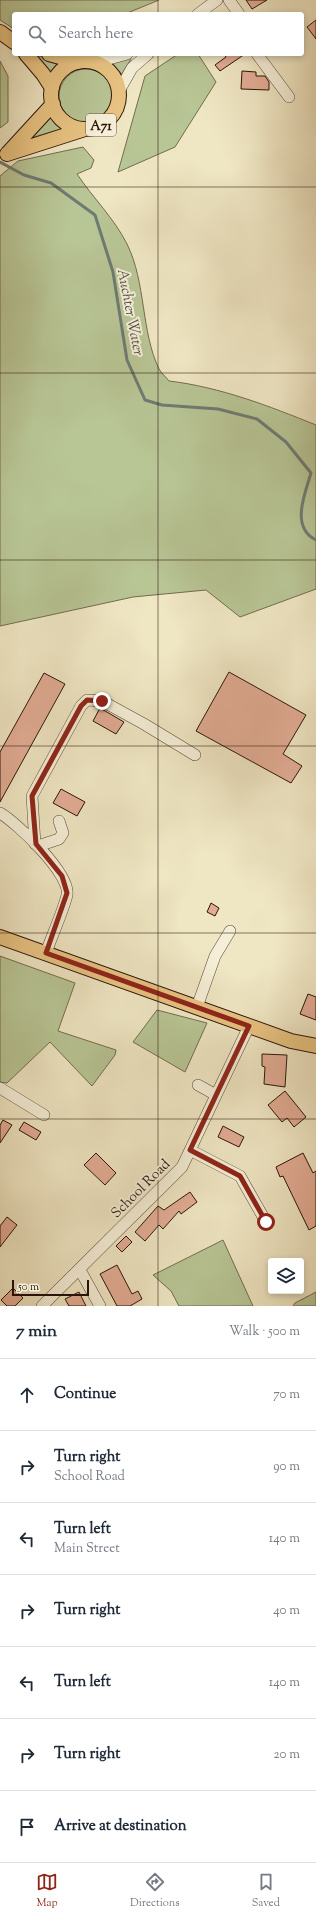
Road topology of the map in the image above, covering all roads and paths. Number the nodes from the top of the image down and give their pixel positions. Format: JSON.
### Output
{"nodes":[{"id":1,"x":217,"y":0,"type":"edge"},
{"id":2,"x":229,"y":0,"type":"edge"},
{"id":3,"x":201,"y":12,"type":"edge"},
{"id":4,"x":238,"y":12,"type":"edge"},
{"id":5,"x":0,"y":32,"type":"edge"},
{"id":6,"x":12,"y":40,"type":"edge"},
{"id":7,"x":28,"y":56,"type":"edge"},
{"id":8,"x":56,"y":56,"type":"edge"},
{"id":9,"x":120,"y":56,"type":"edge"},
{"id":10,"x":146,"y":56,"type":"edge"},
{"id":11,"x":258,"y":56,"type":"edge"},
{"id":12,"x":78,"y":62,"type":"junction"},
{"id":13,"x":94,"y":63,"type":"junction"},
{"id":14,"x":52,"y":88,"type":"junction"},
{"id":15,"x":119,"y":91,"type":"junction"},
{"id":16,"x":289,"y":97,"type":"dead end"},
{"id":17,"x":52,"y":104,"type":"junction"},
{"id":18,"x":85,"y":129,"type":"junction"},
{"id":19,"x":4,"y":157,"type":"edge"},
{"id":20,"x":195,"y":755,"type":"dead end"},
{"id":21,"x":0,"y":813,"type":"edge"},
{"id":22,"x":59,"y":820,"type":"dead end"},
{"id":23,"x":37,"y":845,"type":"junction"},
{"id":24,"x":230,"y":931,"type":"dead end"},
{"id":25,"x":0,"y":936,"type":"edge"},
{"id":26,"x":46,"y":953,"type":"junction"},
{"id":27,"x":197,"y":1007,"type":"junction"},
{"id":28,"x":249,"y":1026,"type":"junction"},
{"id":29,"x":316,"y":1046,"type":"edge"},
{"id":30,"x":198,"y":1085,"type":"dead end"},
{"id":31,"x":2,"y":1094,"type":"edge"},
{"id":32,"x":216,"y":1095,"type":"junction"},
{"id":33,"x":44,"y":1115,"type":"dead end"},
{"id":34,"x":190,"y":1150,"type":"junction"},
{"id":35,"x":266,"y":1222,"type":"dead end"},
{"id":36,"x":80,"y":1270,"type":"junction"},
{"id":37,"x":42,"y":1306,"type":"edge"},
{"id":38,"x":100,"y":1306,"type":"edge"}],
"edges":[{"from":1,"to":3,"type":"street"},
{"from":2,"to":4,"type":"street"},
{"from":5,"to":6,"type":"main road"},
{"from":7,"to":14,"type":"main road"},
{"from":8,"to":12,"type":"main road"},
{"from":9,"to":13,"type":"street"},
{"from":10,"to":15,"type":"street"},
{"from":11,"to":16,"type":"street"},
{"from":12,"to":13,"type":"main road"},
{"from":12,"to":14,"type":"main road"},
{"from":13,"to":15,"type":"main road"},
{"from":14,"to":17,"type":"main road"},
{"from":15,"to":18,"type":"main road","number":"A71"},
{"from":17,"to":18,"type":"main road","number":"A71"},
{"from":17,"to":19,"type":"main road","number":"A71"},
{"from":18,"to":19,"type":"main road","number":"A71"},
{"from":20,"to":23,"type":"street"},
{"from":21,"to":23,"type":"street"},
{"from":22,"to":23,"type":"street"},
{"from":23,"to":26,"type":"street"},
{"from":24,"to":27,"type":"street"},
{"from":25,"to":26,"type":"main road"},
{"from":26,"to":27,"type":"main road"},
{"from":27,"to":28,"type":"main road"},
{"from":28,"to":29,"type":"main road"},
{"from":28,"to":32,"type":"street","name":"School Road"},
{"from":30,"to":32,"type":"street"},
{"from":31,"to":33,"type":"street"},
{"from":32,"to":34,"type":"street","name":"School Road"},
{"from":34,"to":35,"type":"street"},
{"from":34,"to":36,"type":"street","name":"School Road"},
{"from":36,"to":37,"type":"street","name":"School Road"},
{"from":36,"to":38,"type":"street"}]}
